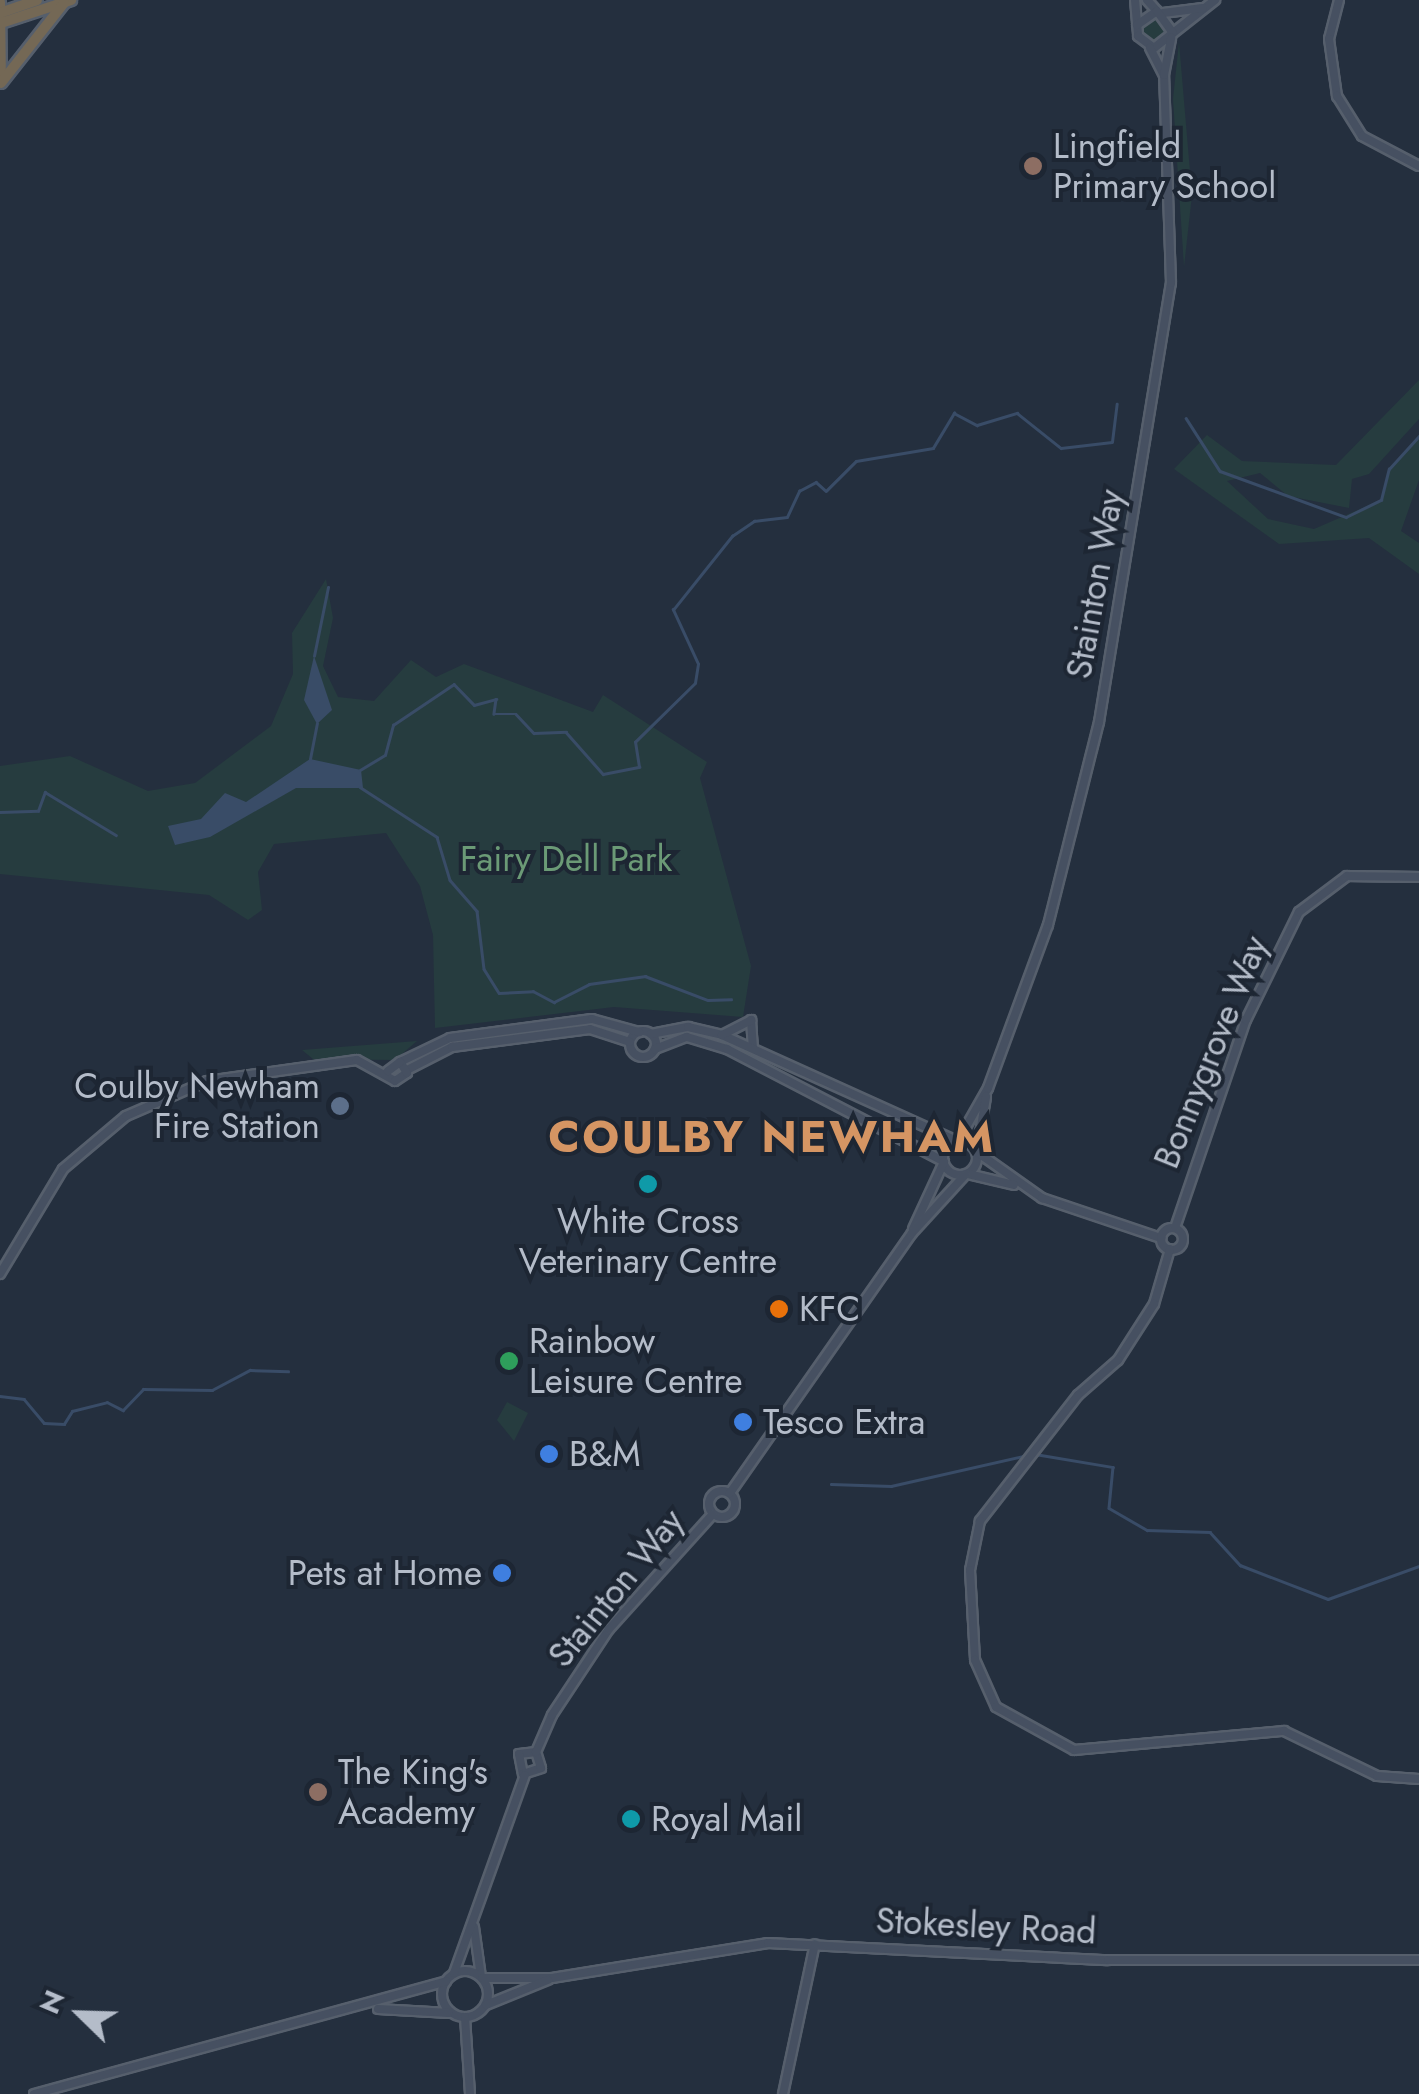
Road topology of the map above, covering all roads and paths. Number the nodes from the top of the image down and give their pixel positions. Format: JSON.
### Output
{"nodes":[{"id":1,"x":37,"y":0,"type":"edge"},
{"id":2,"x":1135,"y":0,"type":"edge"},
{"id":3,"x":1147,"y":0,"type":"edge"},
{"id":4,"x":1214,"y":0,"type":"edge"},
{"id":5,"x":1339,"y":0,"type":"edge"},
{"id":6,"x":68,"y":1,"type":"edge"},
{"id":7,"x":1203,"y":8,"type":"junction"},
{"id":8,"x":1160,"y":12,"type":"junction"},
{"id":9,"x":1,"y":15,"type":"edge"},
{"id":10,"x":1137,"y":24,"type":"junction"},
{"id":11,"x":1172,"y":37,"type":"junction"},
{"id":12,"x":1149,"y":47,"type":"junction"},
{"id":13,"x":1164,"y":75,"type":"junction"},
{"id":14,"x":0,"y":85,"type":"edge"},
{"id":15,"x":1419,"y":166,"type":"edge"},
{"id":16,"x":1419,"y":877,"type":"edge"},
{"id":17,"x":639,"y":1032,"type":"junction"},
{"id":18,"x":651,"y":1034,"type":"junction"},
{"id":19,"x":722,"y":1035,"type":"junction"},
{"id":20,"x":630,"y":1042,"type":"junction"},
{"id":21,"x":753,"y":1047,"type":"junction"},
{"id":22,"x":655,"y":1049,"type":"junction"},
{"id":23,"x":400,"y":1062,"type":"junction"},
{"id":24,"x":408,"y":1070,"type":"junction"},
{"id":25,"x":388,"y":1071,"type":"junction"},
{"id":26,"x":988,"y":1088,"type":"junction"},
{"id":27,"x":957,"y":1141,"type":"junction"},
{"id":28,"x":977,"y":1152,"type":"junction"},
{"id":29,"x":943,"y":1161,"type":"junction"},
{"id":30,"x":966,"y":1174,"type":"junction"},
{"id":31,"x":1018,"y":1186,"type":"junction"},
{"id":32,"x":1175,"y":1228,"type":"junction"},
{"id":33,"x":912,"y":1233,"type":"junction"},
{"id":34,"x":1161,"y":1238,"type":"junction"},
{"id":35,"x":1170,"y":1250,"type":"junction"},
{"id":36,"x":0,"y":1274,"type":"edge"},
{"id":37,"x":730,"y":1494,"type":"junction"},
{"id":38,"x":713,"y":1514,"type":"junction"},
{"id":39,"x":536,"y":1752,"type":"junction"},
{"id":40,"x":525,"y":1775,"type":"junction"},
{"id":41,"x":1419,"y":1779,"type":"edge"},
{"id":42,"x":473,"y":1923,"type":"junction"},
{"id":43,"x":815,"y":1944,"type":"junction"},
{"id":44,"x":1419,"y":1960,"type":"edge"},
{"id":45,"x":454,"y":1974,"type":"junction"},
{"id":46,"x":481,"y":1978,"type":"junction"},
{"id":47,"x":552,"y":1978,"type":"junction"},
{"id":48,"x":446,"y":1981,"type":"junction"},
{"id":49,"x":486,"y":2005,"type":"junction"},
{"id":50,"x":368,"y":2008,"type":"junction"},
{"id":51,"x":452,"y":2014,"type":"junction"},
{"id":52,"x":466,"y":2018,"type":"junction"},
{"id":53,"x":34,"y":2094,"type":"edge"},
{"id":54,"x":470,"y":2094,"type":"edge"},
{"id":55,"x":783,"y":2094,"type":"edge"}],
"edges":[{"from":1,"to":9,"type":"highway"},
{"from":2,"to":10,"type":"street"},
{"from":3,"to":8,"type":"street"},
{"from":4,"to":7,"type":"street"},
{"from":5,"to":15,"type":"street"},
{"from":6,"to":9,"type":"highway"},
{"from":6,"to":14,"type":"highway"},
{"from":7,"to":8,"type":"street"},
{"from":7,"to":11,"type":"street"},
{"from":8,"to":10,"type":"street"},
{"from":8,"to":11,"type":"street"},
{"from":9,"to":14,"type":"highway"},
{"from":10,"to":12,"type":"street","name":"Stainton Way"},
{"from":11,"to":12,"type":"street"},
{"from":11,"to":13,"type":"street","name":"Stainton Way"},
{"from":12,"to":13,"type":"street","name":"Stainton Way"},
{"from":13,"to":26,"type":"street","name":"Stainton Way"},
{"from":16,"to":32,"type":"street","name":"Bonnygrove Way"},
{"from":17,"to":18,"type":"street"},
{"from":17,"to":20,"type":"street"},
{"from":17,"to":23,"type":"street"},
{"from":18,"to":19,"type":"street"},
{"from":18,"to":22,"type":"street"},
{"from":19,"to":21,"type":"street"},
{"from":19,"to":21,"type":"street"},
{"from":20,"to":22,"type":"street"},
{"from":20,"to":24,"type":"street"},
{"from":21,"to":27,"type":"street"},
{"from":22,"to":29,"type":"street"},
{"from":23,"to":24,"type":"street"},
{"from":23,"to":25,"type":"street"},
{"from":24,"to":25,"type":"street"},
{"from":25,"to":36,"type":"street"},
{"from":26,"to":27,"type":"street","name":"Stainton Way"},
{"from":26,"to":28,"type":"street","name":"Stainton Way"},
{"from":27,"to":28,"type":"street"},
{"from":27,"to":29,"type":"street","name":"Stainton Way"},
{"from":28,"to":30,"type":"street","name":"Stainton Way"},
{"from":28,"to":31,"type":"street"},
{"from":29,"to":30,"type":"street"},
{"from":29,"to":33,"type":"street","name":"Stainton Way"},
{"from":30,"to":31,"type":"street"},
{"from":30,"to":33,"type":"street","name":"Stainton Way"},
{"from":31,"to":34,"type":"street"},
{"from":32,"to":34,"type":"street"},
{"from":32,"to":35,"type":"street","name":"Bonnygrove Way"},
{"from":33,"to":37,"type":"street","name":"Stainton Way"},
{"from":34,"to":35,"type":"street"},
{"from":35,"to":41,"type":"street"},
{"from":37,"to":38,"type":"street"},
{"from":37,"to":38,"type":"street"},
{"from":38,"to":39,"type":"street","name":"Stainton Way"},
{"from":39,"to":40,"type":"street","name":"Stainton Way"},
{"from":39,"to":40,"type":"street","name":"Stainton Way"},
{"from":40,"to":42,"type":"street","name":"Stainton Way"},
{"from":42,"to":45,"type":"street","name":"Stainton Way"},
{"from":42,"to":46,"type":"street","name":"Stainton Way"},
{"from":43,"to":44,"type":"street","name":"Stokesley Road"},
{"from":43,"to":47,"type":"street","name":"Stokesley Road"},
{"from":43,"to":55,"type":"street"},
{"from":45,"to":46,"type":"street"},
{"from":45,"to":48,"type":"street"},
{"from":46,"to":47,"type":"street"},
{"from":46,"to":49,"type":"street"},
{"from":47,"to":49,"type":"street"},
{"from":48,"to":50,"type":"street"},
{"from":48,"to":51,"type":"street"},
{"from":49,"to":52,"type":"street"},
{"from":50,"to":51,"type":"street"},
{"from":50,"to":53,"type":"street"},
{"from":51,"to":52,"type":"street"},
{"from":52,"to":54,"type":"street"}]}
